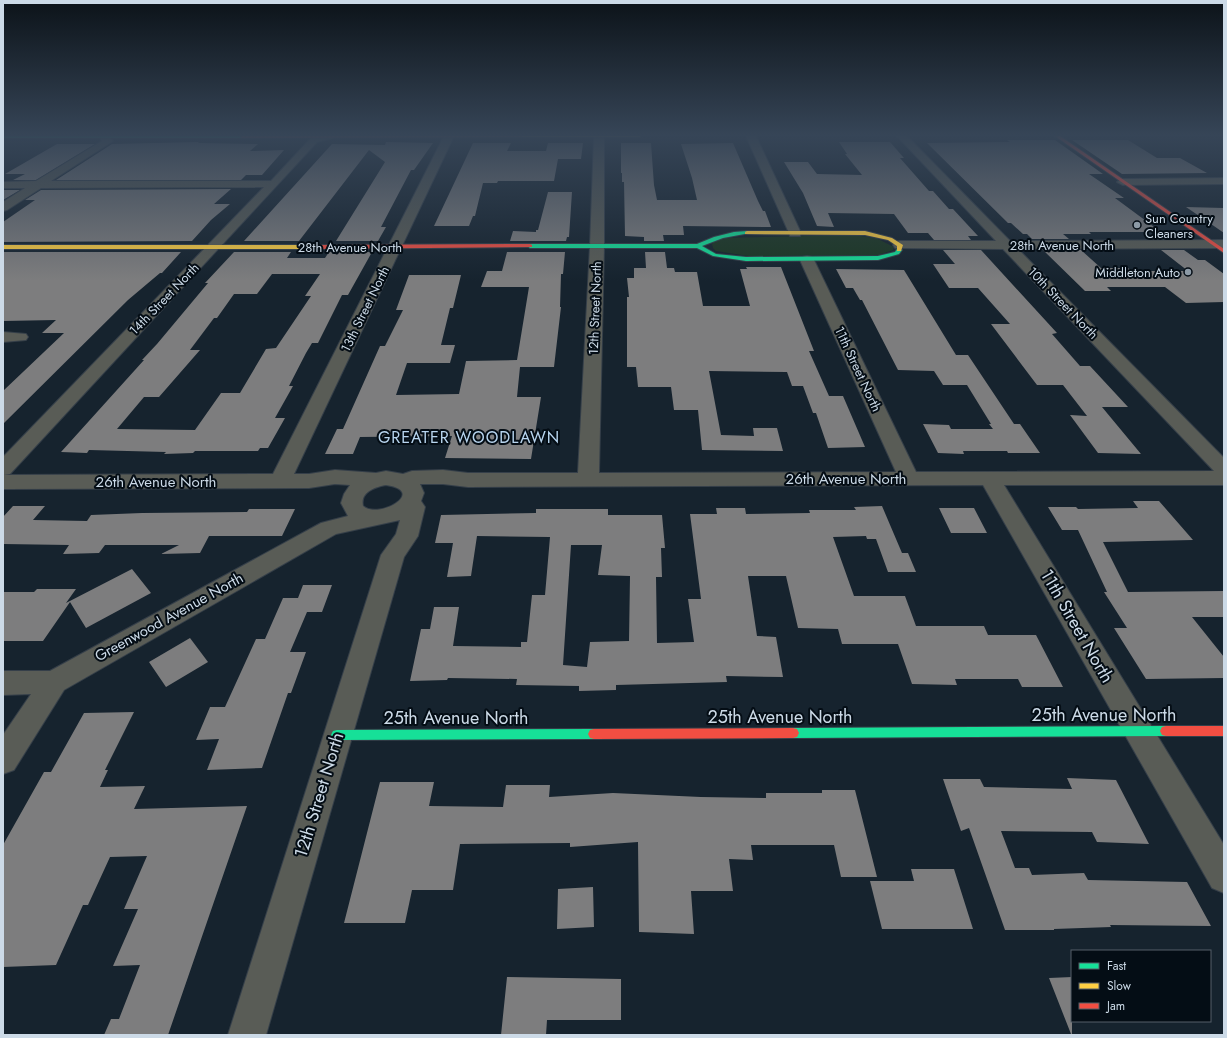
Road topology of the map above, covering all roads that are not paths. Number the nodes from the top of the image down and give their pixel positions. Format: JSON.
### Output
{"nodes":[{"id":1,"x":170,"y":184,"type":"edge"},
{"id":2,"x":274,"y":184,"type":"edge"},
{"id":3,"x":426,"y":184,"type":"edge"},
{"id":4,"x":598,"y":184,"type":"edge"},
{"id":5,"x":773,"y":184,"type":"edge"},
{"id":6,"x":949,"y":184,"type":"edge"},
{"id":7,"x":1127,"y":184,"type":"edge"},
{"id":8,"x":3,"y":185,"type":"edge"},
{"id":9,"x":38,"y":185,"type":"junction"},
{"id":10,"x":3,"y":207,"type":"edge"},
{"id":11,"x":795,"y":233,"type":"junction"},
{"id":12,"x":900,"y":245,"type":"junction"},
{"id":13,"x":1007,"y":245,"type":"junction"},
{"id":14,"x":396,"y":246,"type":"junction"},
{"id":15,"x":597,"y":246,"type":"junction"},
{"id":16,"x":698,"y":246,"type":"junction"},
{"id":17,"x":3,"y":247,"type":"edge"},
{"id":18,"x":214,"y":247,"type":"junction"},
{"id":19,"x":1221,"y":247,"type":"edge"},
{"id":20,"x":807,"y":260,"type":"junction"},
{"id":21,"x":3,"y":337,"type":"edge"},
{"id":22,"x":20,"y":337,"type":"dead end"},
{"id":23,"x":3,"y":468,"type":"edge"},
{"id":24,"x":1224,"y":470,"type":"edge"},
{"id":25,"x":1224,"y":478,"type":"edge"},
{"id":26,"x":909,"y":479,"type":"junction"},
{"id":27,"x":990,"y":479,"type":"junction"},
{"id":28,"x":376,"y":480,"type":"junction"},
{"id":29,"x":588,"y":480,"type":"junction"},
{"id":30,"x":309,"y":481,"type":"junction"},
{"id":31,"x":3,"y":482,"type":"edge"},
{"id":32,"x":280,"y":482,"type":"junction"},
{"id":33,"x":409,"y":493,"type":"junction"},
{"id":34,"x":352,"y":500,"type":"junction"},
{"id":35,"x":373,"y":518,"type":"junction"},
{"id":36,"x":329,"y":528,"type":"junction"},
{"id":37,"x":393,"y":555,"type":"junction"},
{"id":38,"x":54,"y":682,"type":"junction"},
{"id":39,"x":3,"y":683,"type":"edge"},
{"id":40,"x":1139,"y":731,"type":"junction"},
{"id":41,"x":1224,"y":731,"type":"edge"},
{"id":42,"x":337,"y":735,"type":"junction"},
{"id":43,"x":3,"y":760,"type":"edge"},
{"id":44,"x":1224,"y":876,"type":"edge"},
{"id":45,"x":247,"y":1035,"type":"edge"}],
"edges":[{"from":1,"to":9,"type":"street"},
{"from":2,"to":18,"type":"street","name":"14th Street North"},
{"from":3,"to":14,"type":"street","name":"13th Street North"},
{"from":4,"to":15,"type":"street","name":"12th Street North"},
{"from":5,"to":11,"type":"street"},
{"from":6,"to":13,"type":"street","name":"10th Street North"},
{"from":7,"to":19,"type":"street"},
{"from":8,"to":9,"type":"street"},
{"from":9,"to":10,"type":"street"},
{"from":11,"to":12,"type":"street","name":"28th Avenue North"},
{"from":11,"to":16,"type":"street","name":"28th Avenue North"},
{"from":12,"to":13,"type":"street","name":"28th Avenue North"},
{"from":12,"to":20,"type":"street","name":"28th Avenue North"},
{"from":13,"to":19,"type":"street","name":"28th Avenue North"},
{"from":13,"to":24,"type":"street","name":"10th Street North"},
{"from":14,"to":15,"type":"street","name":"28th Avenue North"},
{"from":14,"to":18,"type":"street","name":"28th Avenue North"},
{"from":14,"to":32,"type":"street","name":"13th Street North"},
{"from":15,"to":16,"type":"street","name":"28th Avenue North"},
{"from":15,"to":29,"type":"street","name":"12th Street North"},
{"from":16,"to":20,"type":"street","name":"28th Avenue North"},
{"from":17,"to":18,"type":"street","name":"28th Avenue North"},
{"from":18,"to":23,"type":"street","name":"14th Street North"},
{"from":20,"to":26,"type":"street","name":"11th Street North"},
{"from":21,"to":22,"type":"street"},
{"from":25,"to":27,"type":"street","name":"26th Avenue North"},
{"from":26,"to":27,"type":"street","name":"26th Avenue North"},
{"from":26,"to":29,"type":"street","name":"26th Avenue North"},
{"from":27,"to":40,"type":"street","name":"11th Street North"},
{"from":28,"to":30,"type":"street"},
{"from":28,"to":33,"type":"street"},
{"from":28,"to":34,"type":"street"},
{"from":29,"to":33,"type":"street","name":"26th Avenue North"},
{"from":30,"to":32,"type":"street","name":"26th Avenue North"},
{"from":30,"to":34,"type":"street"},
{"from":31,"to":32,"type":"street","name":"26th Avenue North"},
{"from":33,"to":35,"type":"street"},
{"from":33,"to":37,"type":"street","name":"12th Street North"},
{"from":34,"to":35,"type":"street"},
{"from":34,"to":36,"type":"street"},
{"from":35,"to":36,"type":"street"},
{"from":35,"to":37,"type":"street"},
{"from":36,"to":38,"type":"street","name":"Greenwood Avenue North"},
{"from":37,"to":42,"type":"street","name":"12th Street North"},
{"from":38,"to":39,"type":"street","name":"Greenwood Avenue North"},
{"from":38,"to":43,"type":"street"},
{"from":40,"to":41,"type":"street","name":"25th Avenue North"},
{"from":40,"to":42,"type":"street","name":"25th Avenue North"},
{"from":40,"to":44,"type":"street","name":"11th Street North"},
{"from":42,"to":45,"type":"street","name":"12th Street North"}]}
